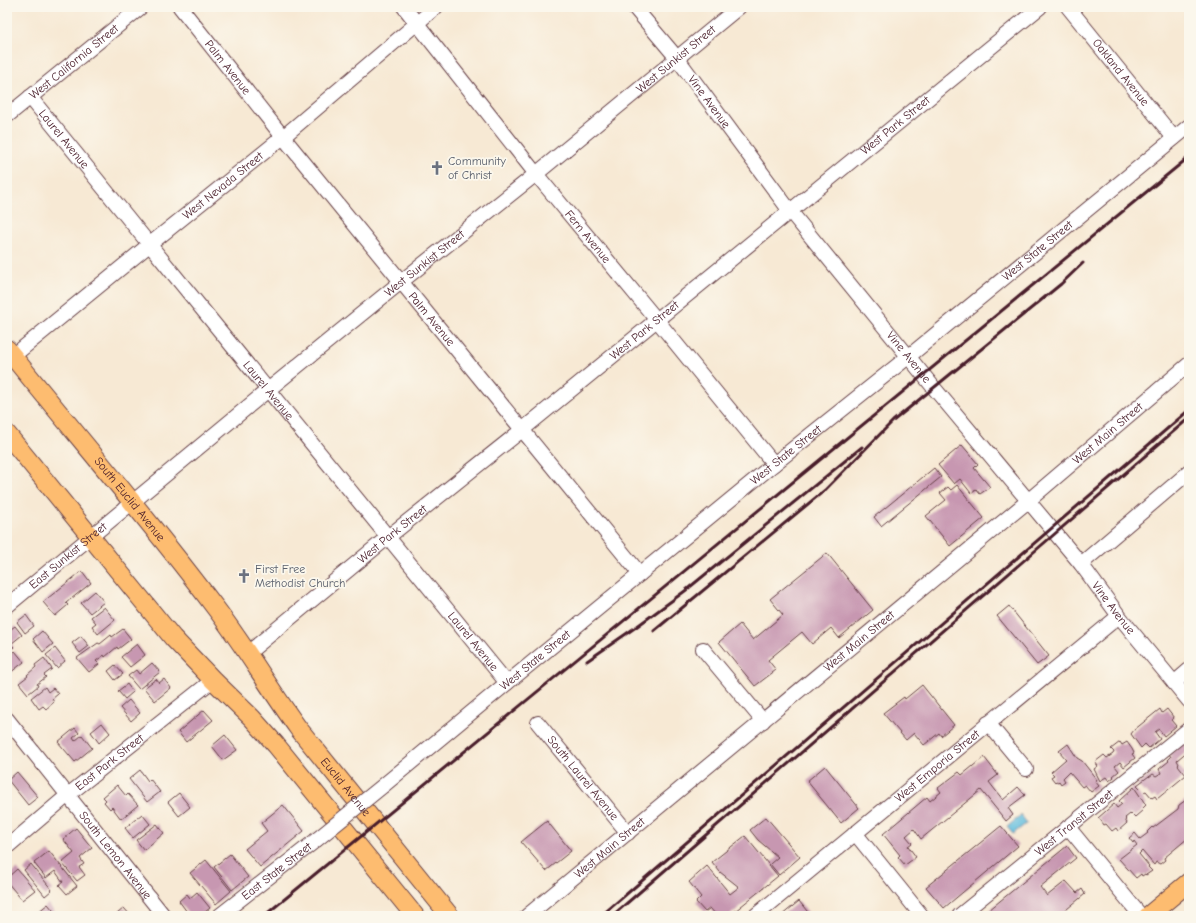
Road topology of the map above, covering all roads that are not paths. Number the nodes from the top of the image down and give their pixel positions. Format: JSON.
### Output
{"nodes":[{"id":1,"x":141,"y":7,"type":"edge"},
{"id":2,"x":180,"y":7,"type":"edge"},
{"id":3,"x":404,"y":7,"type":"edge"},
{"id":4,"x":436,"y":7,"type":"edge"},
{"id":5,"x":634,"y":7,"type":"edge"},
{"id":6,"x":739,"y":7,"type":"edge"},
{"id":7,"x":1040,"y":7,"type":"edge"},
{"id":8,"x":1068,"y":7,"type":"edge"},
{"id":9,"x":417,"y":23,"type":"junction"},
{"id":10,"x":677,"y":58,"type":"junction"},
{"id":11,"x":30,"y":97,"type":"junction"},
{"id":12,"x":7,"y":116,"type":"edge"},
{"id":13,"x":1189,"y":126,"type":"edge"},
{"id":14,"x":283,"y":137,"type":"junction"},
{"id":15,"x":1174,"y":138,"type":"junction"},
{"id":16,"x":536,"y":174,"type":"junction"},
{"id":17,"x":790,"y":211,"type":"junction"},
{"id":18,"x":148,"y":245,"type":"junction"},
{"id":19,"x":402,"y":281,"type":"junction"},
{"id":20,"x":656,"y":319,"type":"junction"},
{"id":21,"x":9,"y":355,"type":"edge"},
{"id":22,"x":908,"y":357,"type":"junction"},
{"id":23,"x":1189,"y":364,"type":"edge"},
{"id":24,"x":268,"y":390,"type":"junction"},
{"id":25,"x":522,"y":430,"type":"junction"},
{"id":26,"x":7,"y":434,"type":"edge"},
{"id":27,"x":774,"y":464,"type":"junction"},
{"id":28,"x":1189,"y":472,"type":"edge"},
{"id":29,"x":1028,"y":501,"type":"junction"},
{"id":30,"x":133,"y":502,"type":"junction"},
{"id":31,"x":110,"y":521,"type":"joint"},
{"id":32,"x":388,"y":537,"type":"junction"},
{"id":33,"x":90,"y":538,"type":"junction"},
{"id":34,"x":1081,"y":564,"type":"junction"},
{"id":35,"x":640,"y":574,"type":"junction"},
{"id":36,"x":7,"y":606,"type":"edge"},
{"id":37,"x":1119,"y":616,"type":"junction"},
{"id":38,"x":702,"y":648,"type":"dead end"},
{"id":39,"x":248,"y":653,"type":"junction"},
{"id":40,"x":1189,"y":670,"type":"edge"},
{"id":41,"x":213,"y":680,"type":"junction"},
{"id":42,"x":506,"y":683,"type":"junction"},
{"id":43,"x":1174,"y":683,"type":"junction"},
{"id":44,"x":1189,"y":701,"type":"edge"},
{"id":45,"x":7,"y":718,"type":"edge"},
{"id":46,"x":763,"y":721,"type":"junction"},
{"id":47,"x":538,"y":723,"type":"dead end"},
{"id":48,"x":988,"y":723,"type":"junction"},
{"id":49,"x":1189,"y":729,"type":"edge"},
{"id":50,"x":1026,"y":769,"type":"dead end"},
{"id":51,"x":68,"y":795,"type":"junction"},
{"id":52,"x":1068,"y":827,"type":"junction"},
{"id":53,"x":628,"y":833,"type":"junction"},
{"id":54,"x":855,"y":833,"type":"junction"},
{"id":55,"x":315,"y":841,"type":"joint"},
{"id":56,"x":7,"y":846,"type":"edge"},
{"id":57,"x":1189,"y":882,"type":"edge"},
{"id":58,"x":164,"y":916,"type":"edge"},
{"id":59,"x":219,"y":916,"type":"edge"},
{"id":60,"x":415,"y":916,"type":"edge"},
{"id":61,"x":450,"y":916,"type":"edge"},
{"id":62,"x":527,"y":916,"type":"edge"},
{"id":63,"x":755,"y":916,"type":"edge"},
{"id":64,"x":922,"y":916,"type":"edge"},
{"id":65,"x":959,"y":916,"type":"edge"},
{"id":66,"x":1141,"y":916,"type":"edge"},
{"id":67,"x":1148,"y":916,"type":"edge"}],
"edges":[{"from":1,"to":11,"type":"street","name":"West California Street"},
{"from":2,"to":14,"type":"street","name":"Palm Avenue"},
{"from":3,"to":9,"type":"street","name":"Fern Avenue"},
{"from":4,"to":9,"type":"street","name":"West Nevada Street"},
{"from":5,"to":10,"type":"street","name":"Vine Avenue"},
{"from":6,"to":10,"type":"street","name":"West Sunkist Street"},
{"from":7,"to":17,"type":"street","name":"West Park Street"},
{"from":8,"to":15,"type":"street","name":"Oakland Avenue"},
{"from":9,"to":14,"type":"street","name":"West Nevada Street"},
{"from":9,"to":16,"type":"street","name":"Fern Avenue"},
{"from":10,"to":16,"type":"street","name":"West Sunkist Street"},
{"from":10,"to":17,"type":"street","name":"Vine Avenue"},
{"from":11,"to":12,"type":"street","name":"West California Street"},
{"from":11,"to":18,"type":"street","name":"Laurel Avenue"},
{"from":13,"to":15,"type":"street","name":"West State Street"},
{"from":14,"to":18,"type":"street","name":"West Nevada Street"},
{"from":14,"to":19,"type":"street","name":"Palm Avenue"},
{"from":15,"to":22,"type":"street","name":"West State Street"},
{"from":16,"to":19,"type":"street","name":"West Sunkist Street"},
{"from":16,"to":20,"type":"street","name":"Fern Avenue"},
{"from":17,"to":20,"type":"street","name":"West Park Street"},
{"from":17,"to":22,"type":"street","name":"Vine Avenue"},
{"from":18,"to":21,"type":"street","name":"West Nevada Street"},
{"from":18,"to":24,"type":"street","name":"Laurel Avenue"},
{"from":19,"to":24,"type":"street","name":"West Sunkist Street"},
{"from":19,"to":25,"type":"street","name":"Palm Avenue"},
{"from":20,"to":25,"type":"street","name":"West Park Street"},
{"from":20,"to":27,"type":"street","name":"Fern Avenue"},
{"from":21,"to":30,"type":"main road","name":"South Euclid Avenue"},
{"from":22,"to":27,"type":"street","name":"West State Street"},
{"from":22,"to":29,"type":"street","name":"Vine Avenue"},
{"from":23,"to":29,"type":"street","name":"West Main Street"},
{"from":24,"to":30,"type":"street","name":"West Sunkist Street"},
{"from":24,"to":32,"type":"street","name":"Laurel Avenue"},
{"from":25,"to":32,"type":"street","name":"West Park Street"},
{"from":25,"to":35,"type":"street","name":"Palm Avenue"},
{"from":26,"to":33,"type":"main road"},
{"from":27,"to":35,"type":"street","name":"West State Street"},
{"from":28,"to":34,"type":"street"},
{"from":29,"to":34,"type":"street","name":"Vine Avenue"},
{"from":29,"to":46,"type":"street","name":"West Main Street"},
{"from":30,"to":31,"type":"street","name":"West Sunkist Street"},
{"from":30,"to":39,"type":"main road","name":"South Euclid Avenue"},
{"from":31,"to":33,"type":"street","name":"East Sunkist Street"},
{"from":32,"to":39,"type":"street","name":"West Park Street"},
{"from":32,"to":42,"type":"street","name":"Laurel Avenue"},
{"from":33,"to":36,"type":"street","name":"East Sunkist Street"},
{"from":33,"to":41,"type":"main road"},
{"from":34,"to":37,"type":"street","name":"Vine Avenue"},
{"from":35,"to":42,"type":"street","name":"West State Street"},
{"from":37,"to":43,"type":"street","name":"Vine Avenue"},
{"from":37,"to":48,"type":"street","name":"West Emporia Street"},
{"from":38,"to":46,"type":"street"},
{"from":39,"to":61,"type":"main road","name":"Euclid Avenue"},
{"from":40,"to":43,"type":"street"},
{"from":41,"to":51,"type":"street","name":"East Park Street"},
{"from":41,"to":60,"type":"main road"},
{"from":42,"to":55,"type":"street","name":"West State Street","bridge":true},
{"from":43,"to":44,"type":"street","name":"Vine Avenue"},
{"from":45,"to":51,"type":"street","name":"South Lemon Avenue"},
{"from":46,"to":53,"type":"street","name":"West Main Street"},
{"from":47,"to":53,"type":"street","name":"South Laurel Avenue"},
{"from":48,"to":50,"type":"street"},
{"from":48,"to":54,"type":"street","name":"West Emporia Street"},
{"from":49,"to":52,"type":"street","name":"West Transit Street"},
{"from":51,"to":56,"type":"street","name":"East Park Street"},
{"from":51,"to":58,"type":"street","name":"South Lemon Avenue"},
{"from":52,"to":65,"type":"street","name":"West Transit Street"},
{"from":52,"to":66,"type":"street"},
{"from":53,"to":62,"type":"street","name":"West Main Street"},
{"from":54,"to":63,"type":"street","name":"West Emporia Street"},
{"from":54,"to":64,"type":"street"},
{"from":55,"to":59,"type":"street","name":"East State Street"},
{"from":57,"to":67,"type":"main road"}]}
